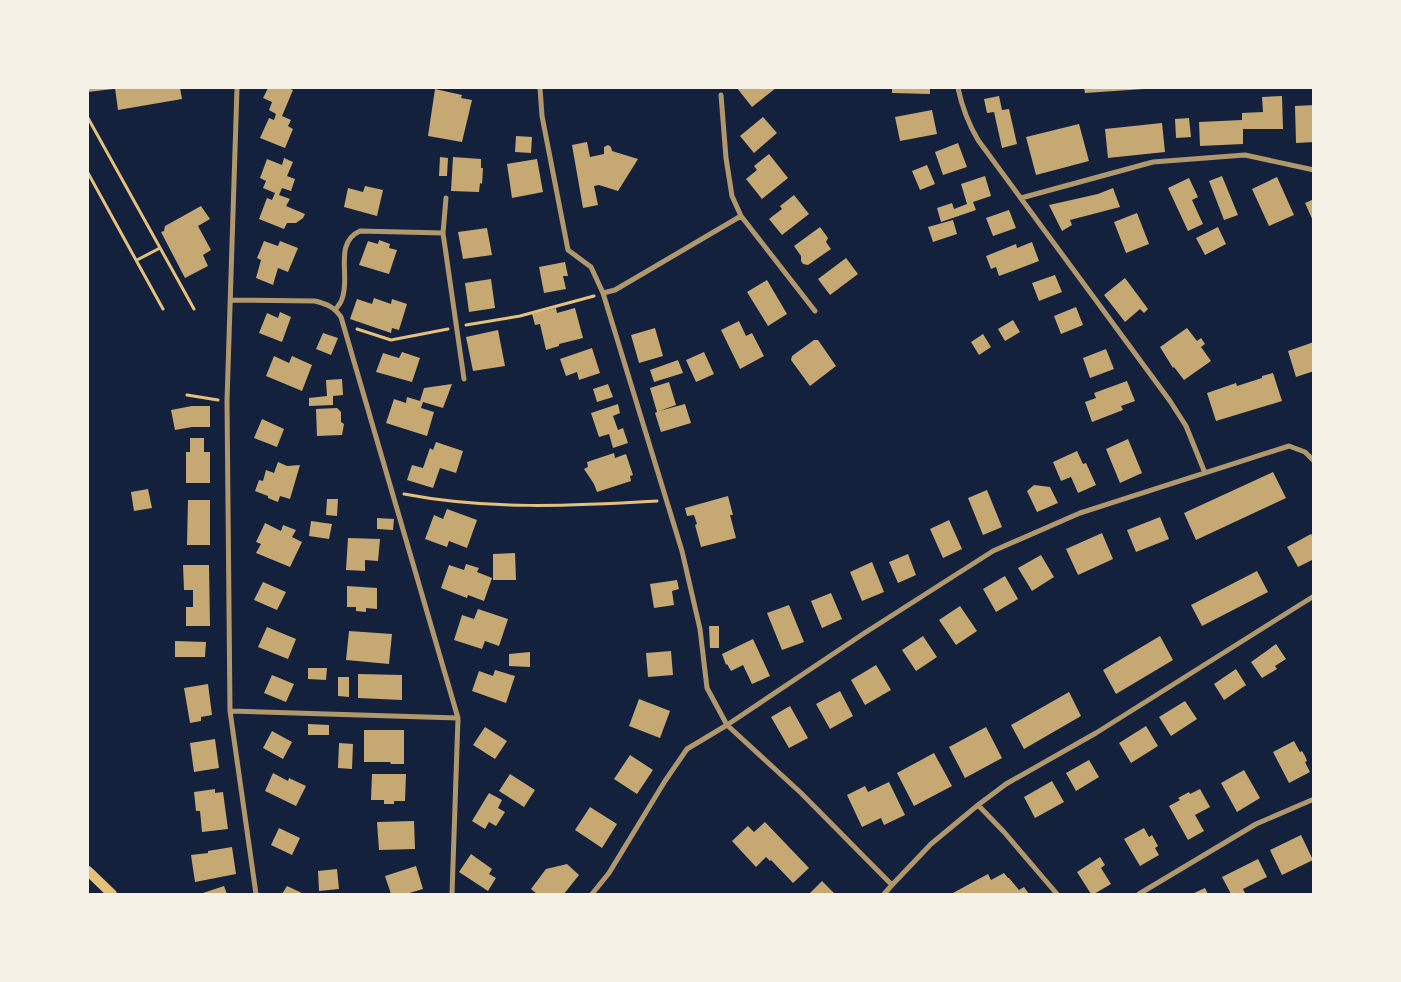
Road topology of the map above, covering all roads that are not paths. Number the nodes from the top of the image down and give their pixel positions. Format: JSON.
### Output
{"nodes":[{"id":1,"x":237,"y":88,"type":"edge"},
{"id":2,"x":540,"y":88,"type":"edge"},
{"id":3,"x":958,"y":88,"type":"edge"},
{"id":4,"x":721,"y":95,"type":"dead end"},
{"id":5,"x":1314,"y":170,"type":"edge"},
{"id":6,"x":446,"y":198,"type":"dead end"},
{"id":7,"x":1021,"y":198,"type":"junction"},
{"id":8,"x":741,"y":216,"type":"junction"},
{"id":9,"x":443,"y":233,"type":"junction"},
{"id":10,"x":603,"y":293,"type":"junction"},
{"id":11,"x":230,"y":300,"type":"junction"},
{"id":12,"x":336,"y":310,"type":"junction"},
{"id":13,"x":815,"y":310,"type":"dead end"},
{"id":14,"x":464,"y":378,"type":"dead end"},
{"id":15,"x":1314,"y":461,"type":"edge"},
{"id":16,"x":1205,"y":473,"type":"junction"},
{"id":17,"x":1314,"y":596,"type":"edge"},
{"id":18,"x":230,"y":711,"type":"junction"},
{"id":19,"x":458,"y":718,"type":"junction"},
{"id":20,"x":727,"y":725,"type":"junction"},
{"id":21,"x":1314,"y":798,"type":"edge"},
{"id":22,"x":978,"y":805,"type":"junction"},
{"id":23,"x":88,"y":871,"type":"edge"},
{"id":24,"x":892,"y":885,"type":"junction"},
{"id":25,"x":112,"y":894,"type":"edge"},
{"id":26,"x":256,"y":894,"type":"edge"},
{"id":27,"x":452,"y":894,"type":"edge"},
{"id":28,"x":592,"y":894,"type":"edge"},
{"id":29,"x":884,"y":894,"type":"edge"},
{"id":30,"x":1057,"y":894,"type":"edge"},
{"id":31,"x":1139,"y":894,"type":"edge"}],
"edges":[{"from":1,"to":11,"type":"street"},
{"from":2,"to":10,"type":"street"},
{"from":3,"to":7,"type":"street"},
{"from":4,"to":8,"type":"street"},
{"from":5,"to":7,"type":"street"},
{"from":6,"to":9,"type":"street"},
{"from":7,"to":16,"type":"street"},
{"from":8,"to":10,"type":"street"},
{"from":8,"to":13,"type":"street"},
{"from":9,"to":12,"type":"street"},
{"from":9,"to":14,"type":"street"},
{"from":10,"to":20,"type":"street"},
{"from":11,"to":12,"type":"street"},
{"from":11,"to":18,"type":"street"},
{"from":12,"to":19,"type":"street"},
{"from":15,"to":16,"type":"street"},
{"from":16,"to":20,"type":"street"},
{"from":17,"to":22,"type":"street"},
{"from":18,"to":19,"type":"street"},
{"from":18,"to":26,"type":"street"},
{"from":19,"to":27,"type":"street"},
{"from":20,"to":24,"type":"street"},
{"from":20,"to":28,"type":"street"},
{"from":21,"to":31,"type":"street"},
{"from":22,"to":24,"type":"street"},
{"from":22,"to":30,"type":"street"},
{"from":23,"to":25,"type":"main road"},
{"from":24,"to":29,"type":"street"}]}
